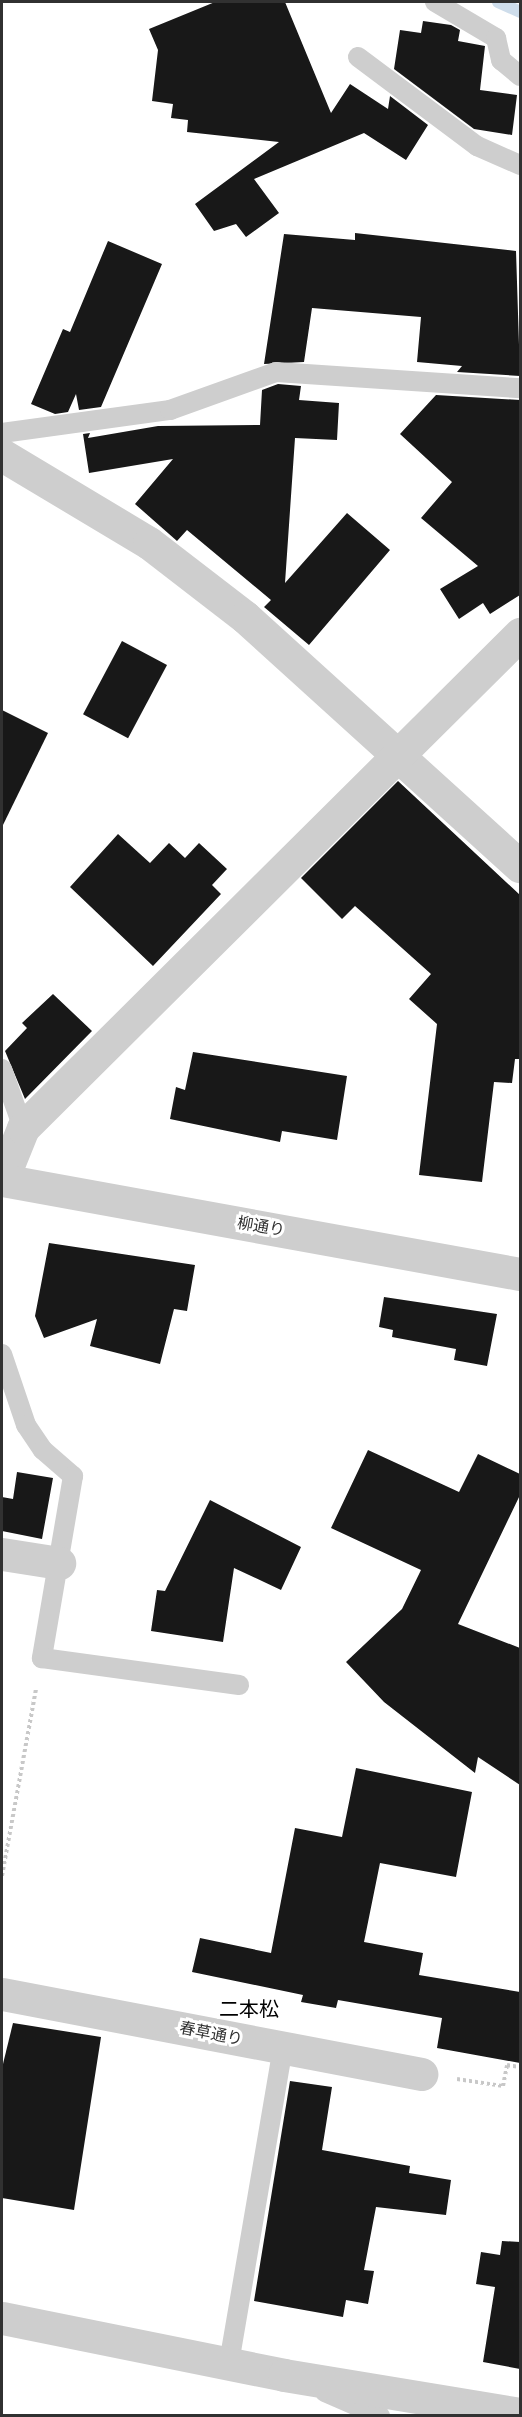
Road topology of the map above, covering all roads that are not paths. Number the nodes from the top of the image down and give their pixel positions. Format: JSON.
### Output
{"nodes":[{"id":1,"x":435,"y":2,"type":"edge"},
{"id":2,"x":358,"y":57,"type":"dead end"},
{"id":3,"x":520,"y":76,"type":"edge"},
{"id":4,"x":520,"y":165,"type":"edge"},
{"id":5,"x":520,"y":388,"type":"edge"},
{"id":6,"x":2,"y":433,"type":"edge"},
{"id":7,"x":2,"y":455,"type":"edge"},
{"id":8,"x":520,"y":634,"type":"edge"},
{"id":9,"x":400,"y":755,"type":"junction"},
{"id":10,"x":520,"y":866,"type":"edge"},
{"id":11,"x":2,"y":1069,"type":"edge"},
{"id":12,"x":23,"y":1128,"type":"junction"},
{"id":13,"x":2,"y":1180,"type":"edge"},
{"id":14,"x":520,"y":1274,"type":"edge"},
{"id":15,"x":2,"y":1354,"type":"edge"},
{"id":16,"x":2,"y":1554,"type":"edge"},
{"id":17,"x":59,"y":1563,"type":"junction"},
{"id":18,"x":239,"y":1685,"type":"dead end"},
{"id":19,"x":2,"y":1995,"type":"edge"},
{"id":20,"x":283,"y":2048,"type":"junction"},
{"id":21,"x":421,"y":2074,"type":"road end"},
{"id":22,"x":2,"y":2318,"type":"edge"},
{"id":23,"x":229,"y":2363,"type":"junction"},
{"id":24,"x":284,"y":2374,"type":"junction"},
{"id":25,"x":520,"y":2414,"type":"edge"},
{"id":26,"x":380,"y":2415,"type":"edge"}],
"edges":[{"from":1,"to":3,"type":"lane"},
{"from":2,"to":4,"type":"lane"},
{"from":5,"to":6,"type":"lane"},
{"from":7,"to":9,"type":"street"},
{"from":8,"to":9,"type":"street"},
{"from":9,"to":10,"type":"street"},
{"from":9,"to":12,"type":"street"},
{"from":11,"to":12,"type":"lane"},
{"from":12,"to":13,"type":"street"},
{"from":13,"to":14,"type":"street","name":"柳通り"},
{"from":15,"to":17,"type":"lane"},
{"from":16,"to":17,"type":"street"},
{"from":17,"to":18,"type":"lane"},
{"from":19,"to":20,"type":"street","name":"春草通り"},
{"from":20,"to":21,"type":"street","name":"春草通り"},
{"from":20,"to":23,"type":"lane"},
{"from":22,"to":23,"type":"street"},
{"from":23,"to":24,"type":"street"},
{"from":24,"to":25,"type":"street"},
{"from":24,"to":26,"type":"lane"}]}
